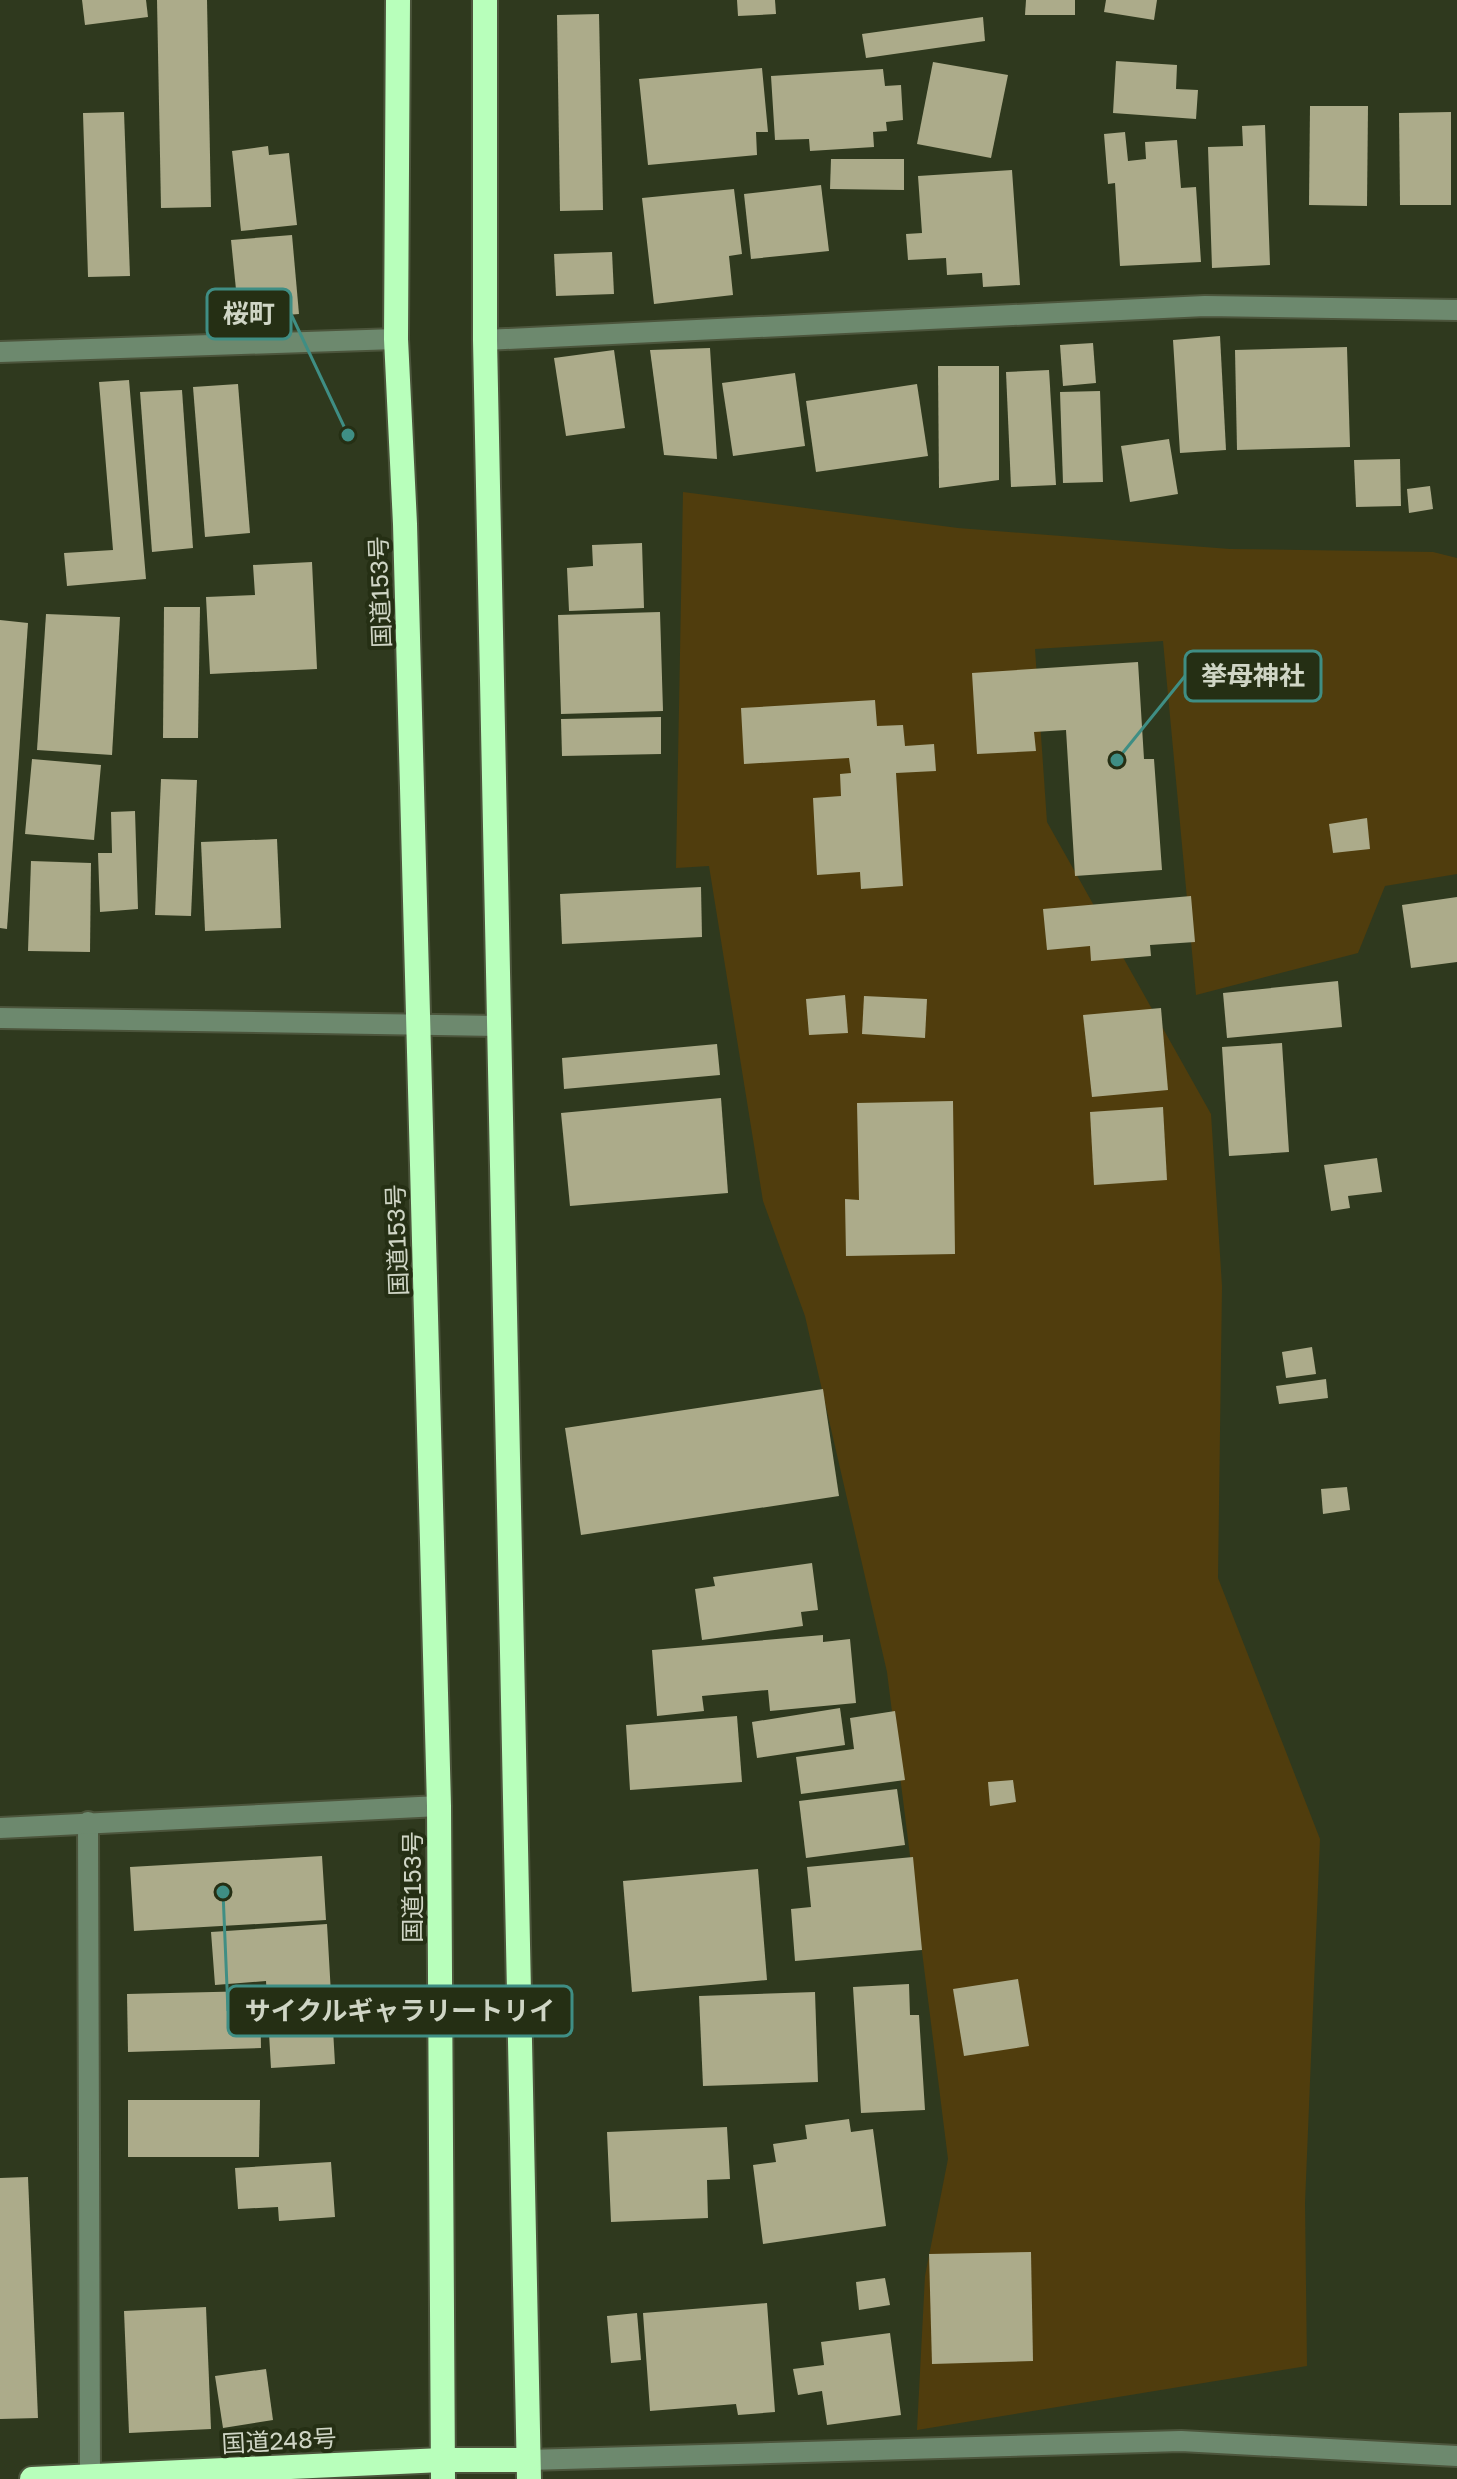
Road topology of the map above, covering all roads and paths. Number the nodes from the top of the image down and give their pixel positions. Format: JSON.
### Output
{"nodes":[{"id":1,"x":398,"y":0,"type":"edge"},
{"id":2,"x":485,"y":0,"type":"edge"},
{"id":3,"x":1457,"y":310,"type":"edge"},
{"id":4,"x":396,"y":339,"type":"junction"},
{"id":5,"x":485,"y":340,"type":"junction"},
{"id":6,"x":0,"y":352,"type":"edge"},
{"id":7,"x":0,"y":1018,"type":"edge"},
{"id":8,"x":418,"y":1026,"type":"junction"},
{"id":9,"x":498,"y":1026,"type":"junction"},
{"id":10,"x":439,"y":1806,"type":"junction"},
{"id":11,"x":88,"y":1822,"type":"junction"},
{"id":12,"x":0,"y":1828,"type":"edge"},
{"id":13,"x":1457,"y":2456,"type":"edge"},
{"id":14,"x":528,"y":2469,"type":"edge"},
{"id":15,"x":442,"y":2470,"type":"edge"},
{"id":16,"x":90,"y":2477,"type":"junction"},
{"id":17,"x":32,"y":2479,"type":"edge"}],
"edges":[{"from":1,"to":4,"type":"highway","name":"国道153号"},
{"from":2,"to":5,"type":"highway"},
{"from":3,"to":5,"type":"street"},
{"from":4,"to":6,"type":"street"},
{"from":4,"to":8,"type":"highway","name":"国道153号"},
{"from":5,"to":9,"type":"highway"},
{"from":7,"to":8,"type":"street"},
{"from":8,"to":9,"type":"street"},
{"from":8,"to":10,"type":"highway","name":"国道153号"},
{"from":9,"to":14,"type":"highway"},
{"from":10,"to":11,"type":"street"},
{"from":10,"to":15,"type":"highway","name":"国道153号"},
{"from":11,"to":12,"type":"street"},
{"from":11,"to":16,"type":"street"},
{"from":13,"to":14,"type":"street"},
{"from":14,"to":15,"type":"highway","name":"国道248号"},
{"from":15,"to":16,"type":"highway","name":"国道248号"},
{"from":16,"to":17,"type":"highway","name":"国道248号"}]}
